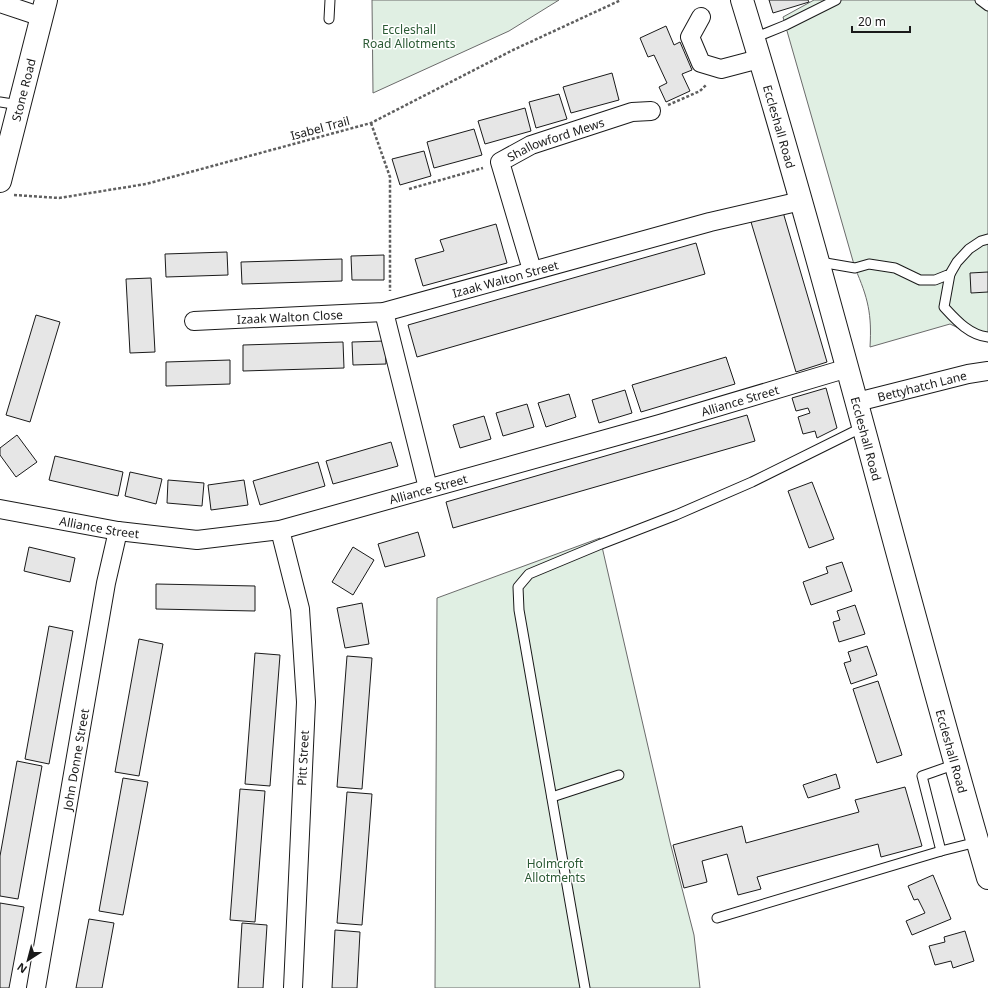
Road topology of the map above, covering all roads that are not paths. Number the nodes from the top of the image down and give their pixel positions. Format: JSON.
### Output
{"nodes":[{"id":1,"x":330,"y":0,"type":"edge"},
{"id":2,"x":742,"y":0,"type":"edge"},
{"id":3,"x":836,"y":0,"type":"edge"},
{"id":4,"x":980,"y":0,"type":"edge"},
{"id":5,"x":0,"y":4,"type":"edge"},
{"id":6,"x":988,"y":6,"type":"edge"},
{"id":7,"x":44,"y":8,"type":"edge"},
{"id":8,"x":701,"y":17,"type":"dead end"},
{"id":9,"x":329,"y":19,"type":"dead end"},
{"id":10,"x":754,"y":38,"type":"junction"},
{"id":11,"x":759,"y":59,"type":"junction"},
{"id":12,"x":10,"y":103,"type":"edge"},
{"id":13,"x":651,"y":112,"type":"road end"},
{"id":14,"x":3,"y":188,"type":"edge"},
{"id":15,"x":801,"y":201,"type":"junction"},
{"id":16,"x":988,"y":239,"type":"edge"},
{"id":17,"x":820,"y":262,"type":"junction"},
{"id":18,"x":532,"y":270,"type":"junction"},
{"id":19,"x":950,"y":274,"type":"junction"},
{"id":20,"x":384,"y":312,"type":"junction"},
{"id":21,"x":194,"y":321,"type":"dead end"},
{"id":22,"x":988,"y":337,"type":"edge"},
{"id":23,"x":848,"y":368,"type":"junction"},
{"id":24,"x":988,"y":371,"type":"edge"},
{"id":25,"x":857,"y":402,"type":"junction"},
{"id":26,"x":863,"y":427,"type":"junction"},
{"id":27,"x":428,"y":488,"type":"junction"},
{"id":28,"x":0,"y":509,"type":"edge"},
{"id":29,"x":280,"y":530,"type":"junction"},
{"id":30,"x":118,"y":531,"type":"junction"},
{"id":31,"x":956,"y":764,"type":"junction"},
{"id":32,"x":619,"y":775,"type":"dead end"},
{"id":33,"x":552,"y":797,"type":"junction"},
{"id":34,"x":978,"y":842,"type":"junction"},
{"id":35,"x":941,"y":851,"type":"junction"},
{"id":36,"x":988,"y":878,"type":"edge"},
{"id":37,"x":717,"y":918,"type":"dead end"},
{"id":38,"x":36,"y":988,"type":"edge"},
{"id":39,"x":293,"y":988,"type":"edge"},
{"id":40,"x":585,"y":988,"type":"edge"}],
"edges":[{"from":1,"to":9,"type":"lane"},
{"from":2,"to":10,"type":"main road","name":"Eccleshall Road"},
{"from":3,"to":10,"type":"lane"},
{"from":4,"to":6,"type":"lane"},
{"from":5,"to":7,"type":"street"},
{"from":7,"to":12,"type":"main road","name":"Stone Road"},
{"from":8,"to":11,"type":"street"},
{"from":10,"to":11,"type":"main road","name":"Eccleshall Road"},
{"from":11,"to":15,"type":"main road","name":"Eccleshall Road"},
{"from":12,"to":14,"type":"main road","name":"Stone Road"},
{"from":13,"to":18,"type":"street","name":"Shallowford Mews"},
{"from":15,"to":17,"type":"main road","name":"Eccleshall Road"},
{"from":15,"to":18,"type":"street","name":"Izaak Walton Street"},
{"from":16,"to":19,"type":"lane"},
{"from":17,"to":19,"type":"lane"},
{"from":17,"to":23,"type":"main road","name":"Eccleshall Road"},
{"from":18,"to":20,"type":"street","name":"Izaak Walton Street"},
{"from":19,"to":22,"type":"lane"},
{"from":20,"to":21,"type":"street","name":"Izaak Walton Close"},
{"from":20,"to":27,"type":"street"},
{"from":23,"to":25,"type":"main road","name":"Eccleshall Road"},
{"from":23,"to":27,"type":"street","name":"Alliance Street"},
{"from":24,"to":25,"type":"street","name":"Bettyhatch Lane"},
{"from":25,"to":26,"type":"main road","name":"Eccleshall Road"},
{"from":26,"to":31,"type":"main road","name":"Eccleshall Road"},
{"from":26,"to":33,"type":"lane"},
{"from":27,"to":29,"type":"street","name":"Alliance Street"},
{"from":28,"to":30,"type":"street","name":"Alliance Street"},
{"from":29,"to":30,"type":"street","name":"Alliance Street"},
{"from":29,"to":39,"type":"street","name":"Pitt Street"},
{"from":30,"to":38,"type":"street","name":"John Donne Street"},
{"from":31,"to":34,"type":"main road","name":"Eccleshall Road"},
{"from":31,"to":35,"type":"lane"},
{"from":32,"to":33,"type":"lane"},
{"from":33,"to":40,"type":"lane"},
{"from":34,"to":35,"type":"lane"},
{"from":34,"to":36,"type":"main road","name":"Eccleshall Road"},
{"from":35,"to":37,"type":"lane"}]}
